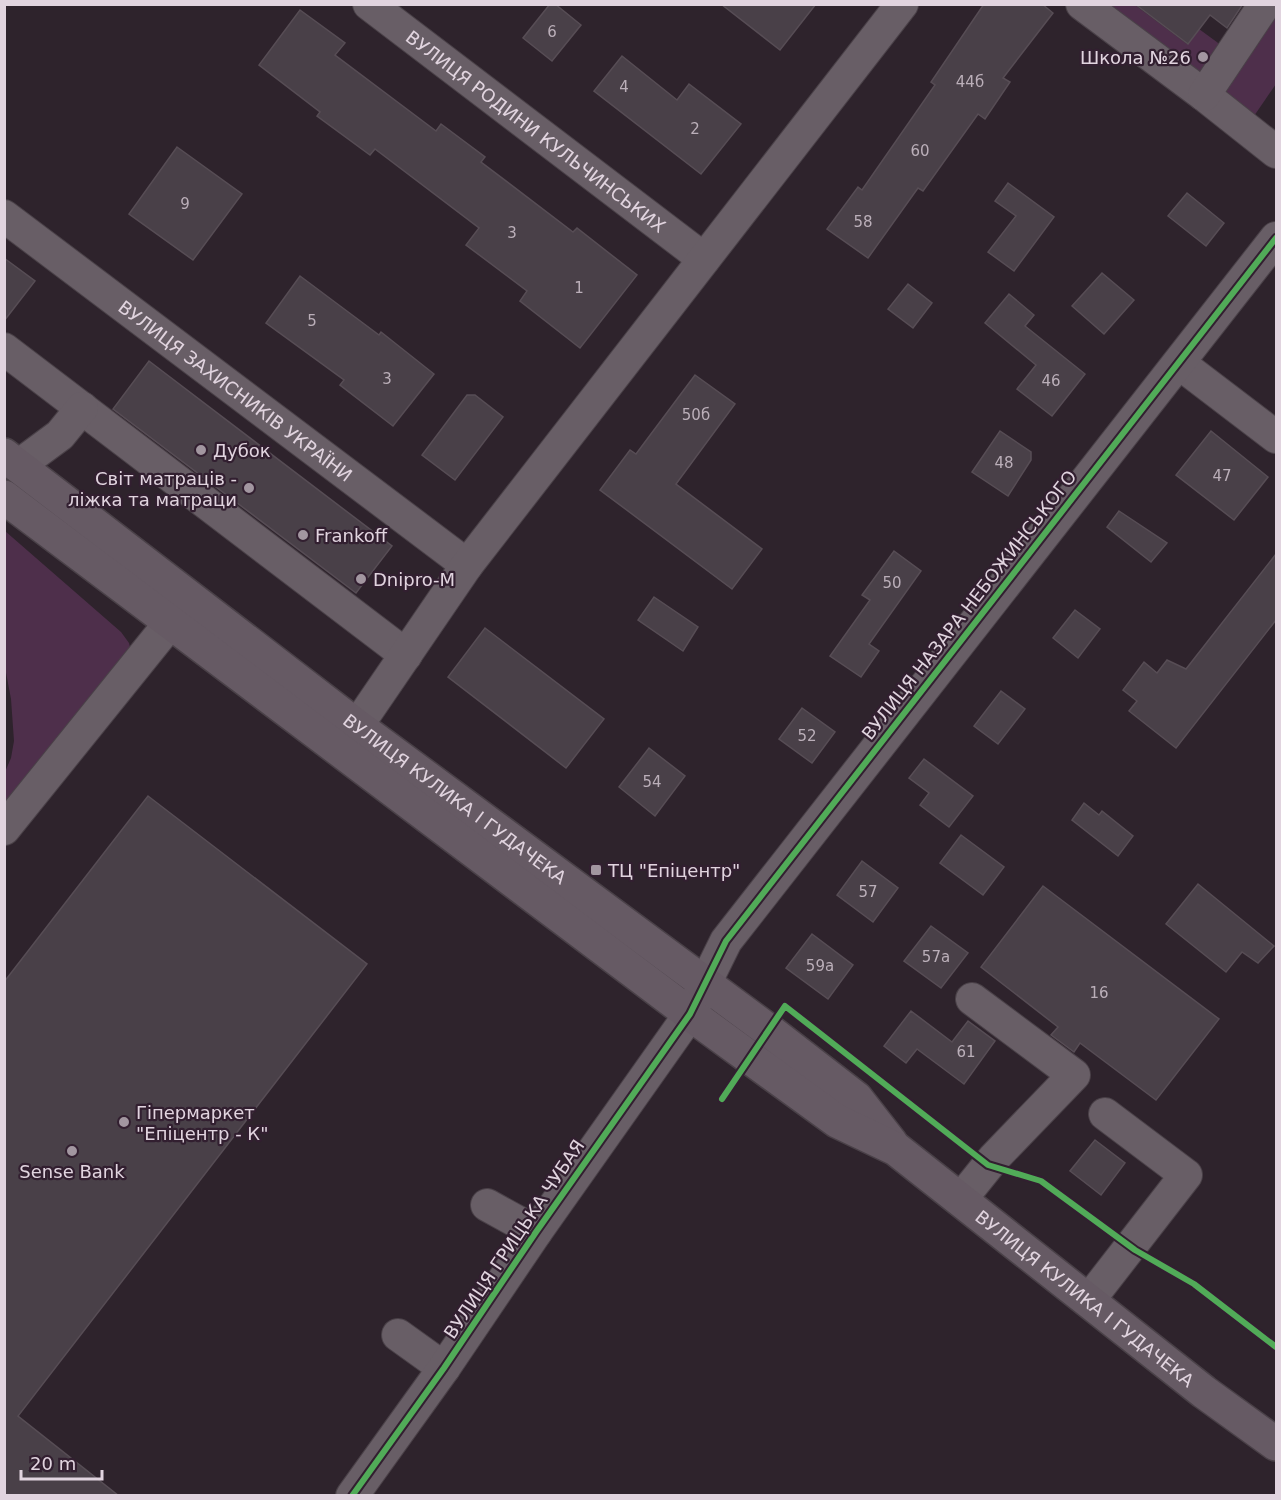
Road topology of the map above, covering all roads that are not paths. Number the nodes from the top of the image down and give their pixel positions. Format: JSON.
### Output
{"nodes":[{"id":1,"x":369,"y":4,"type":"edge"},
{"id":2,"x":902,"y":4,"type":"edge"},
{"id":3,"x":1082,"y":4,"type":"edge"},
{"id":4,"x":1265,"y":4,"type":"edge"},
{"id":5,"x":1204,"y":95,"type":"junction"},
{"id":6,"x":1276,"y":152,"type":"edge"},
{"id":7,"x":4,"y":216,"type":"edge"},
{"id":8,"x":1276,"y":238,"type":"edge"},
{"id":9,"x":704,"y":259,"type":"junction"},
{"id":10,"x":4,"y":349,"type":"edge"},
{"id":11,"x":1179,"y":363,"type":"junction"},
{"id":12,"x":82,"y":408,"type":"junction"},
{"id":13,"x":1276,"y":437,"type":"edge"},
{"id":14,"x":11,"y":461,"type":"edge"},
{"id":15,"x":4,"y":497,"type":"edge"},
{"id":16,"x":467,"y":565,"type":"junction"},
{"id":17,"x":170,"y":623,"type":"junction"},
{"id":18,"x":406,"y":655,"type":"junction"},
{"id":19,"x":357,"y":726,"type":"junction"},
{"id":20,"x":4,"y":828,"type":"edge"},
{"id":21,"x":697,"y":999,"type":"junction"},
{"id":22,"x":972,"y":999,"type":"dead end"},
{"id":23,"x":1105,"y":1114,"type":"dead end"},
{"id":24,"x":961,"y":1199,"type":"junction"},
{"id":25,"x":488,"y":1205,"type":"dead end"},
{"id":26,"x":536,"y":1232,"type":"junction"},
{"id":27,"x":1089,"y":1300,"type":"junction"},
{"id":28,"x":398,"y":1335,"type":"dead end"},
{"id":29,"x":444,"y":1368,"type":"junction"},
{"id":30,"x":1276,"y":1444,"type":"edge"},
{"id":31,"x":352,"y":1496,"type":"edge"}],
"edges":[{"from":1,"to":9,"type":"street","name":"ВУЛИЦЯ РОДИНИ КУЛЬЧИНСЬКИХ"},
{"from":2,"to":9,"type":"street"},
{"from":3,"to":5,"type":"street"},
{"from":4,"to":5,"type":"street"},
{"from":5,"to":6,"type":"street"},
{"from":7,"to":16,"type":"street","name":"ВУЛИЦЯ ЗАХИСНИКІВ УКРАЇНИ"},
{"from":8,"to":11,"type":"street","name":"ВУЛИЦЯ НАЗАРА НЕБОЖИНСЬКОГО"},
{"from":9,"to":16,"type":"street"},
{"from":10,"to":12,"type":"street"},
{"from":11,"to":13,"type":"street"},
{"from":11,"to":21,"type":"street","name":"ВУЛИЦЯ НАЗАРА НЕБОЖИНСЬКОГО"},
{"from":12,"to":14,"type":"street"},
{"from":12,"to":18,"type":"street"},
{"from":14,"to":19,"type":"main road","name":"ВУЛИЦЯ КУЛИКА І ГУДАЧЕКА"},
{"from":15,"to":17,"type":"main road","name":"ВУЛИЦЯ КУЛИКА І ГУДАЧЕКА"},
{"from":16,"to":18,"type":"street"},
{"from":17,"to":20,"type":"street"},
{"from":17,"to":21,"type":"main road","name":"ВУЛИЦЯ КУЛИКА І ГУДАЧЕКА"},
{"from":18,"to":19,"type":"street"},
{"from":19,"to":21,"type":"main road","name":"ВУЛИЦЯ КУЛИКА І ГУДАЧЕКА"},
{"from":21,"to":24,"type":"main road","name":"ВУЛИЦЯ КУЛИКА І ГУДАЧЕКА"},
{"from":21,"to":26,"type":"street","name":"ВУЛИЦЯ ГРИЦЬКА ЧУБАЯ"},
{"from":22,"to":24,"type":"street"},
{"from":23,"to":27,"type":"street"},
{"from":24,"to":27,"type":"main road","name":"ВУЛИЦЯ КУЛИКА І ГУДАЧЕКА"},
{"from":25,"to":26,"type":"street"},
{"from":26,"to":29,"type":"street","name":"ВУЛИЦЯ ГРИЦЬКА ЧУБАЯ"},
{"from":27,"to":30,"type":"main road","name":"ВУЛИЦЯ КУЛИКА І ГУДАЧЕКА"},
{"from":28,"to":29,"type":"street"},
{"from":29,"to":31,"type":"street","name":"ВУЛИЦЯ ГРИЦЬКА ЧУБАЯ"}]}
